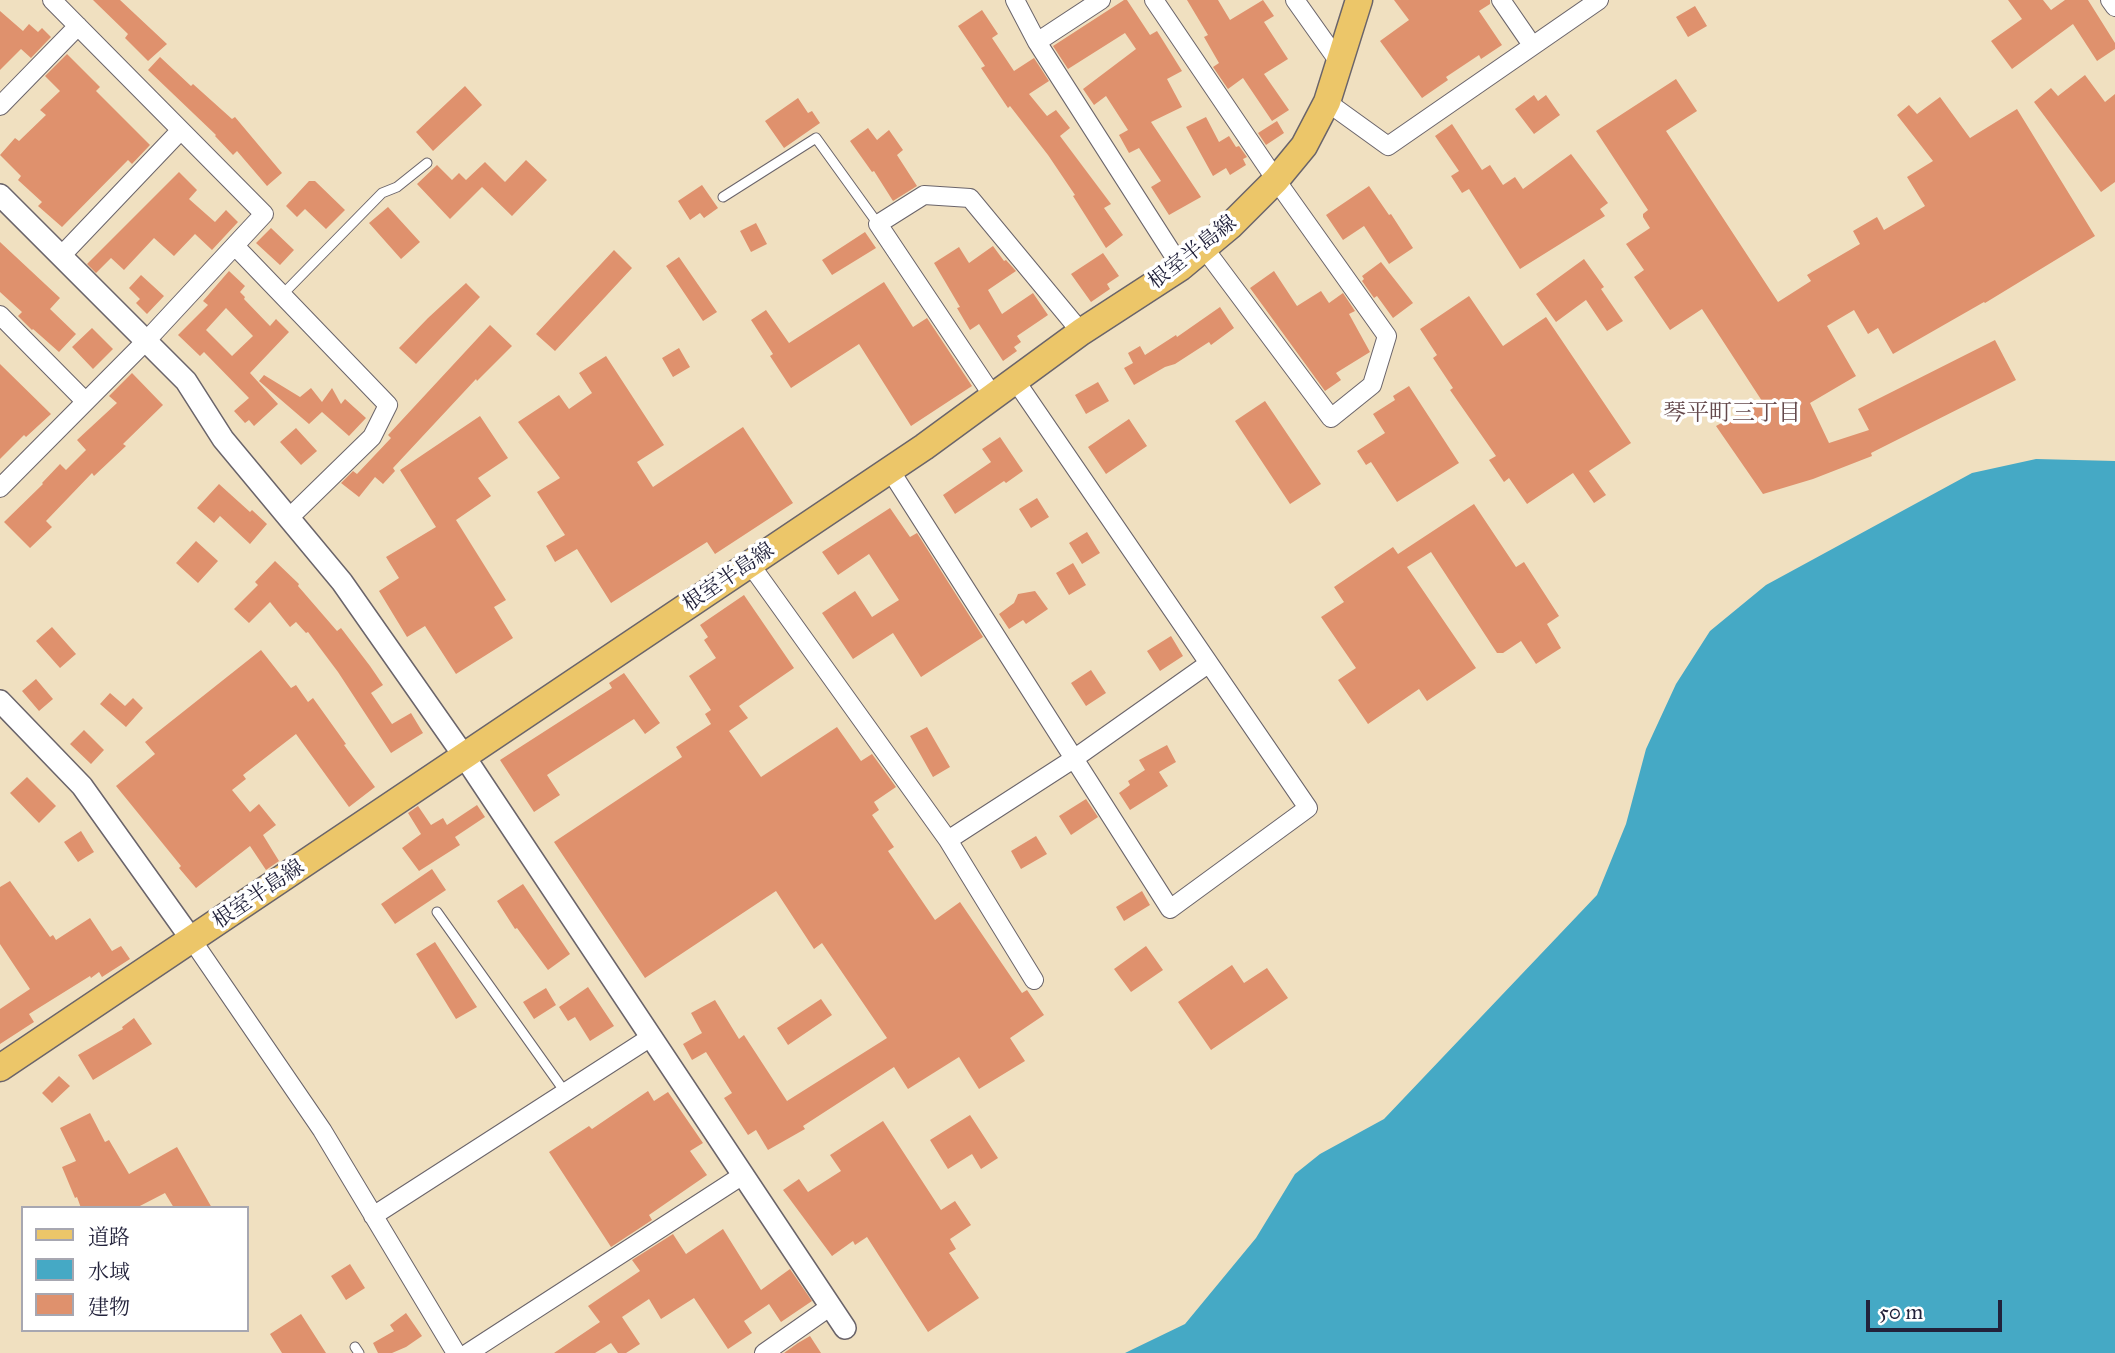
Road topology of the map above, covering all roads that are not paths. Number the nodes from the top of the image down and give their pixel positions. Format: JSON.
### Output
{"nodes":[{"id":1,"x":52,"y":0,"type":"edge"},
{"id":2,"x":1015,"y":0,"type":"edge"},
{"id":3,"x":1101,"y":0,"type":"edge"},
{"id":4,"x":1154,"y":0,"type":"edge"},
{"id":5,"x":1295,"y":0,"type":"edge"},
{"id":6,"x":1359,"y":0,"type":"edge"},
{"id":7,"x":1501,"y":0,"type":"edge"},
{"id":8,"x":1599,"y":0,"type":"edge"},
{"id":9,"x":2110,"y":0,"type":"edge"},
{"id":10,"x":2115,"y":7,"type":"edge"},
{"id":11,"x":78,"y":26,"type":"junction"},
{"id":12,"x":1037,"y":41,"type":"junction"},
{"id":13,"x":1532,"y":45,"type":"junction"},
{"id":14,"x":1339,"y":62,"type":"junction"},
{"id":15,"x":1327,"y":102,"type":"junction"},
{"id":16,"x":0,"y":106,"type":"edge"},
{"id":17,"x":180,"y":131,"type":"junction"},
{"id":18,"x":427,"y":163,"type":"dead end"},
{"id":19,"x":1276,"y":180,"type":"junction"},
{"id":20,"x":0,"y":195,"type":"edge"},
{"id":21,"x":723,"y":197,"type":"dead end"},
{"id":22,"x":878,"y":224,"type":"junction"},
{"id":23,"x":234,"y":246,"type":"junction"},
{"id":24,"x":1204,"y":248,"type":"junction"},
{"id":25,"x":61,"y":256,"type":"junction"},
{"id":26,"x":1181,"y":267,"type":"junction"},
{"id":27,"x":282,"y":295,"type":"junction"},
{"id":28,"x":0,"y":316,"type":"edge"},
{"id":29,"x":1081,"y":332,"type":"junction"},
{"id":30,"x":146,"y":341,"type":"junction"},
{"id":31,"x":1015,"y":380,"type":"junction"},
{"id":32,"x":993,"y":397,"type":"junction"},
{"id":33,"x":84,"y":400,"type":"junction"},
{"id":34,"x":890,"y":470,"type":"junction"},
{"id":35,"x":0,"y":488,"type":"edge"},
{"id":36,"x":290,"y":517,"type":"junction"},
{"id":37,"x":750,"y":564,"type":"junction"},
{"id":38,"x":1208,"y":664,"type":"junction"},
{"id":39,"x":0,"y":701,"type":"edge"},
{"id":40,"x":464,"y":756,"type":"junction"},
{"id":41,"x":1075,"y":758,"type":"junction"},
{"id":42,"x":948,"y":840,"type":"junction"},
{"id":43,"x":437,"y":912,"type":"dead end"},
{"id":44,"x":192,"y":940,"type":"junction"},
{"id":45,"x":1034,"y":980,"type":"dead end"},
{"id":46,"x":651,"y":1037,"type":"junction"},
{"id":47,"x":0,"y":1068,"type":"edge"},
{"id":48,"x":565,"y":1092,"type":"junction"},
{"id":49,"x":743,"y":1175,"type":"junction"},
{"id":50,"x":373,"y":1216,"type":"junction"},
{"id":51,"x":831,"y":1306,"type":"junction"},
{"id":52,"x":845,"y":1328,"type":"dead end"},
{"id":53,"x":456,"y":1353,"type":"edge"},
{"id":54,"x":468,"y":1353,"type":"edge"},
{"id":55,"x":764,"y":1353,"type":"edge"}],
"edges":[{"from":1,"to":11,"type":"street"},
{"from":2,"to":12,"type":"street"},
{"from":3,"to":12,"type":"street"},
{"from":4,"to":19,"type":"street"},
{"from":5,"to":14,"type":"street"},
{"from":6,"to":14,"type":"main road","name":"根室半島線"},
{"from":7,"to":13,"type":"street"},
{"from":8,"to":13,"type":"street"},
{"from":9,"to":10,"type":"street"},
{"from":11,"to":16,"type":"street"},
{"from":11,"to":17,"type":"street"},
{"from":12,"to":26,"type":"street"},
{"from":13,"to":15,"type":"street"},
{"from":14,"to":15,"type":"main road","name":"根室半島線"},
{"from":15,"to":19,"type":"main road","name":"根室半島線"},
{"from":17,"to":23,"type":"street"},
{"from":17,"to":25,"type":"street"},
{"from":18,"to":27,"type":"lane"},
{"from":19,"to":24,"type":"main road","name":"根室半島線"},
{"from":19,"to":24,"type":"street"},
{"from":20,"to":25,"type":"street"},
{"from":21,"to":22,"type":"lane"},
{"from":22,"to":29,"type":"street"},
{"from":22,"to":32,"type":"street"},
{"from":23,"to":27,"type":"street"},
{"from":23,"to":30,"type":"street"},
{"from":24,"to":26,"type":"main road","name":"根室半島線"},
{"from":25,"to":30,"type":"street"},
{"from":26,"to":29,"type":"main road","name":"根室半島線"},
{"from":27,"to":36,"type":"street"},
{"from":28,"to":33,"type":"street"},
{"from":29,"to":31,"type":"main road","name":"根室半島線"},
{"from":30,"to":33,"type":"street"},
{"from":30,"to":36,"type":"street"},
{"from":31,"to":32,"type":"main road","name":"根室半島線"},
{"from":31,"to":38,"type":"street"},
{"from":32,"to":34,"type":"main road","name":"根室半島線"},
{"from":33,"to":35,"type":"street"},
{"from":34,"to":37,"type":"main road","name":"根室半島線"},
{"from":34,"to":41,"type":"street"},
{"from":36,"to":40,"type":"street"},
{"from":37,"to":40,"type":"main road","name":"根室半島線"},
{"from":37,"to":42,"type":"street"},
{"from":38,"to":41,"type":"street"},
{"from":38,"to":41,"type":"street"},
{"from":39,"to":44,"type":"street"},
{"from":40,"to":44,"type":"main road","name":"根室半島線"},
{"from":40,"to":46,"type":"street"},
{"from":41,"to":42,"type":"street"},
{"from":42,"to":45,"type":"street"},
{"from":43,"to":48,"type":"lane"},
{"from":44,"to":47,"type":"main road","name":"根室半島線"},
{"from":44,"to":50,"type":"street"},
{"from":46,"to":48,"type":"street"},
{"from":46,"to":49,"type":"street"},
{"from":48,"to":50,"type":"street"},
{"from":49,"to":51,"type":"street"},
{"from":49,"to":54,"type":"street"},
{"from":50,"to":53,"type":"street"},
{"from":51,"to":52,"type":"street"},
{"from":51,"to":55,"type":"street"}]}
